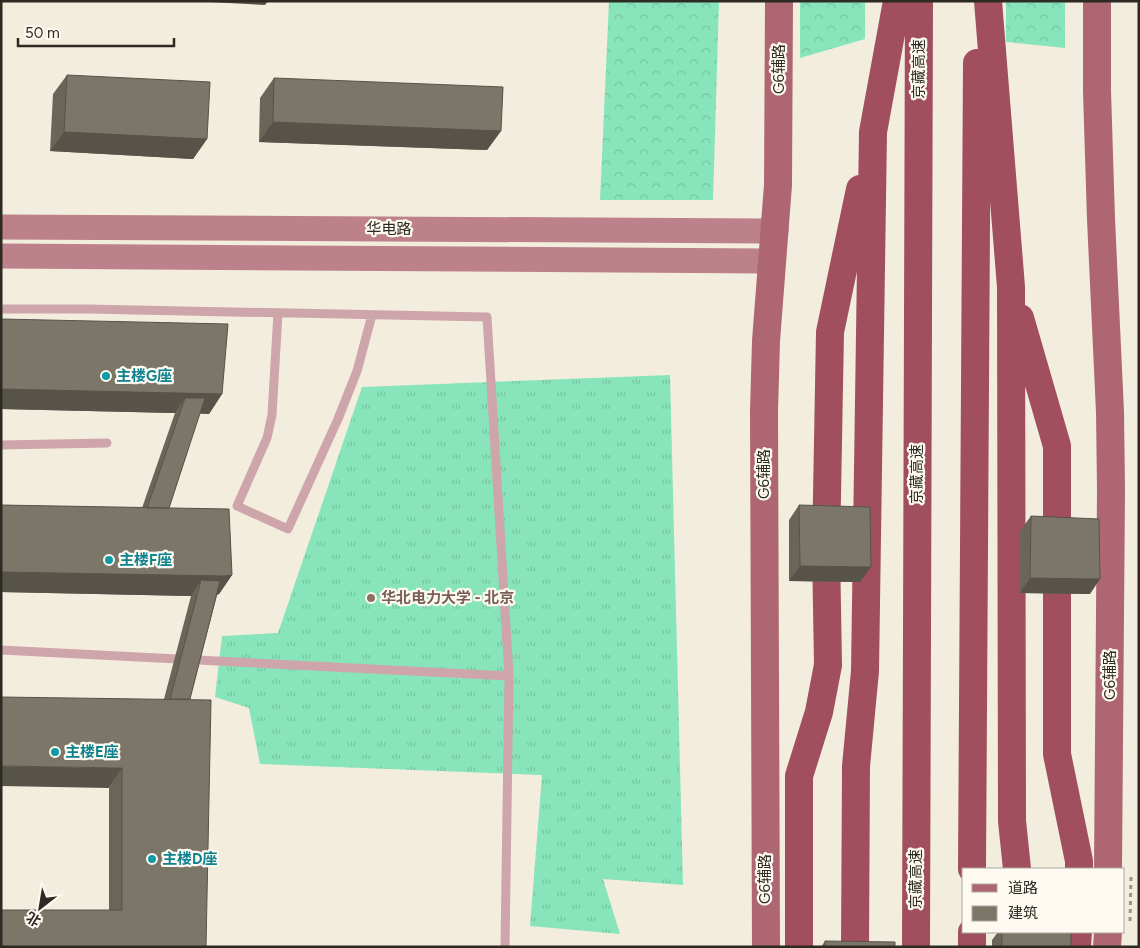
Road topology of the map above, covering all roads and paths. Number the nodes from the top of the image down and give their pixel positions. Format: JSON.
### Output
{"nodes":[{"id":1,"x":779,"y":1,"type":"edge"},
{"id":2,"x":897,"y":1,"type":"edge"},
{"id":3,"x":919,"y":1,"type":"edge"},
{"id":4,"x":977,"y":1,"type":"edge"},
{"id":5,"x":988,"y":1,"type":"edge"},
{"id":6,"x":1097,"y":1,"type":"edge"},
{"id":7,"x":873,"y":132,"type":"junction"},
{"id":8,"x":1,"y":227,"type":"edge"},
{"id":9,"x":776,"y":231,"type":"junction"},
{"id":10,"x":1,"y":256,"type":"edge"},
{"id":11,"x":773,"y":261,"type":"junction"},
{"id":12,"x":1011,"y":287,"type":"junction"},
{"id":13,"x":1,"y":309,"type":"edge"},
{"id":14,"x":278,"y":313,"type":"junction"},
{"id":15,"x":372,"y":315,"type":"junction"},
{"id":16,"x":107,"y":443,"type":"dead end"},
{"id":17,"x":1,"y":445,"type":"edge"},
{"id":18,"x":1,"y":650,"type":"edge"},
{"id":19,"x":509,"y":676,"type":"junction"},
{"id":20,"x":972,"y":868,"type":"edge"},
{"id":21,"x":1016,"y":868,"type":"edge"},
{"id":22,"x":1079,"y":868,"type":"edge"},
{"id":23,"x":1108,"y":868,"type":"edge"},
{"id":24,"x":972,"y":933,"type":"edge"},
{"id":25,"x":1078,"y":933,"type":"edge"},
{"id":26,"x":1108,"y":933,"type":"edge"},
{"id":27,"x":505,"y":947,"type":"edge"},
{"id":28,"x":766,"y":947,"type":"edge"},
{"id":29,"x":799,"y":947,"type":"edge"},
{"id":30,"x":855,"y":947,"type":"edge"},
{"id":31,"x":916,"y":947,"type":"edge"},
{"id":32,"x":972,"y":947,"type":"edge"},
{"id":33,"x":1077,"y":947,"type":"edge"},
{"id":34,"x":1107,"y":947,"type":"edge"}],
"edges":[{"from":1,"to":9,"type":"main road","name":"G6辅路"},
{"from":2,"to":7,"type":"highway"},
{"from":3,"to":31,"type":"highway","name":"京藏高速"},
{"from":4,"to":20,"type":"highway"},
{"from":5,"to":12,"type":"highway"},
{"from":6,"to":23,"type":"main road","name":"G6辅路"},
{"from":7,"to":29,"type":"highway"},
{"from":7,"to":30,"type":"highway"},
{"from":8,"to":9,"type":"street","name":"华电路"},
{"from":9,"to":11,"type":"main road","name":"G6辅路"},
{"from":10,"to":11,"type":"street","name":"华电路"},
{"from":11,"to":28,"type":"main road","name":"G6辅路"},
{"from":12,"to":21,"type":"highway"},
{"from":12,"to":22,"type":"highway"},
{"from":13,"to":14,"type":"lane"},
{"from":14,"to":15,"type":"lane"},
{"from":14,"to":15,"type":"lane"},
{"from":15,"to":19,"type":"lane"},
{"from":16,"to":17,"type":"lane"},
{"from":18,"to":19,"type":"lane"},
{"from":19,"to":27,"type":"lane"},
{"from":24,"to":32,"type":"highway"},
{"from":25,"to":33,"type":"highway"},
{"from":26,"to":34,"type":"main road"}]}
